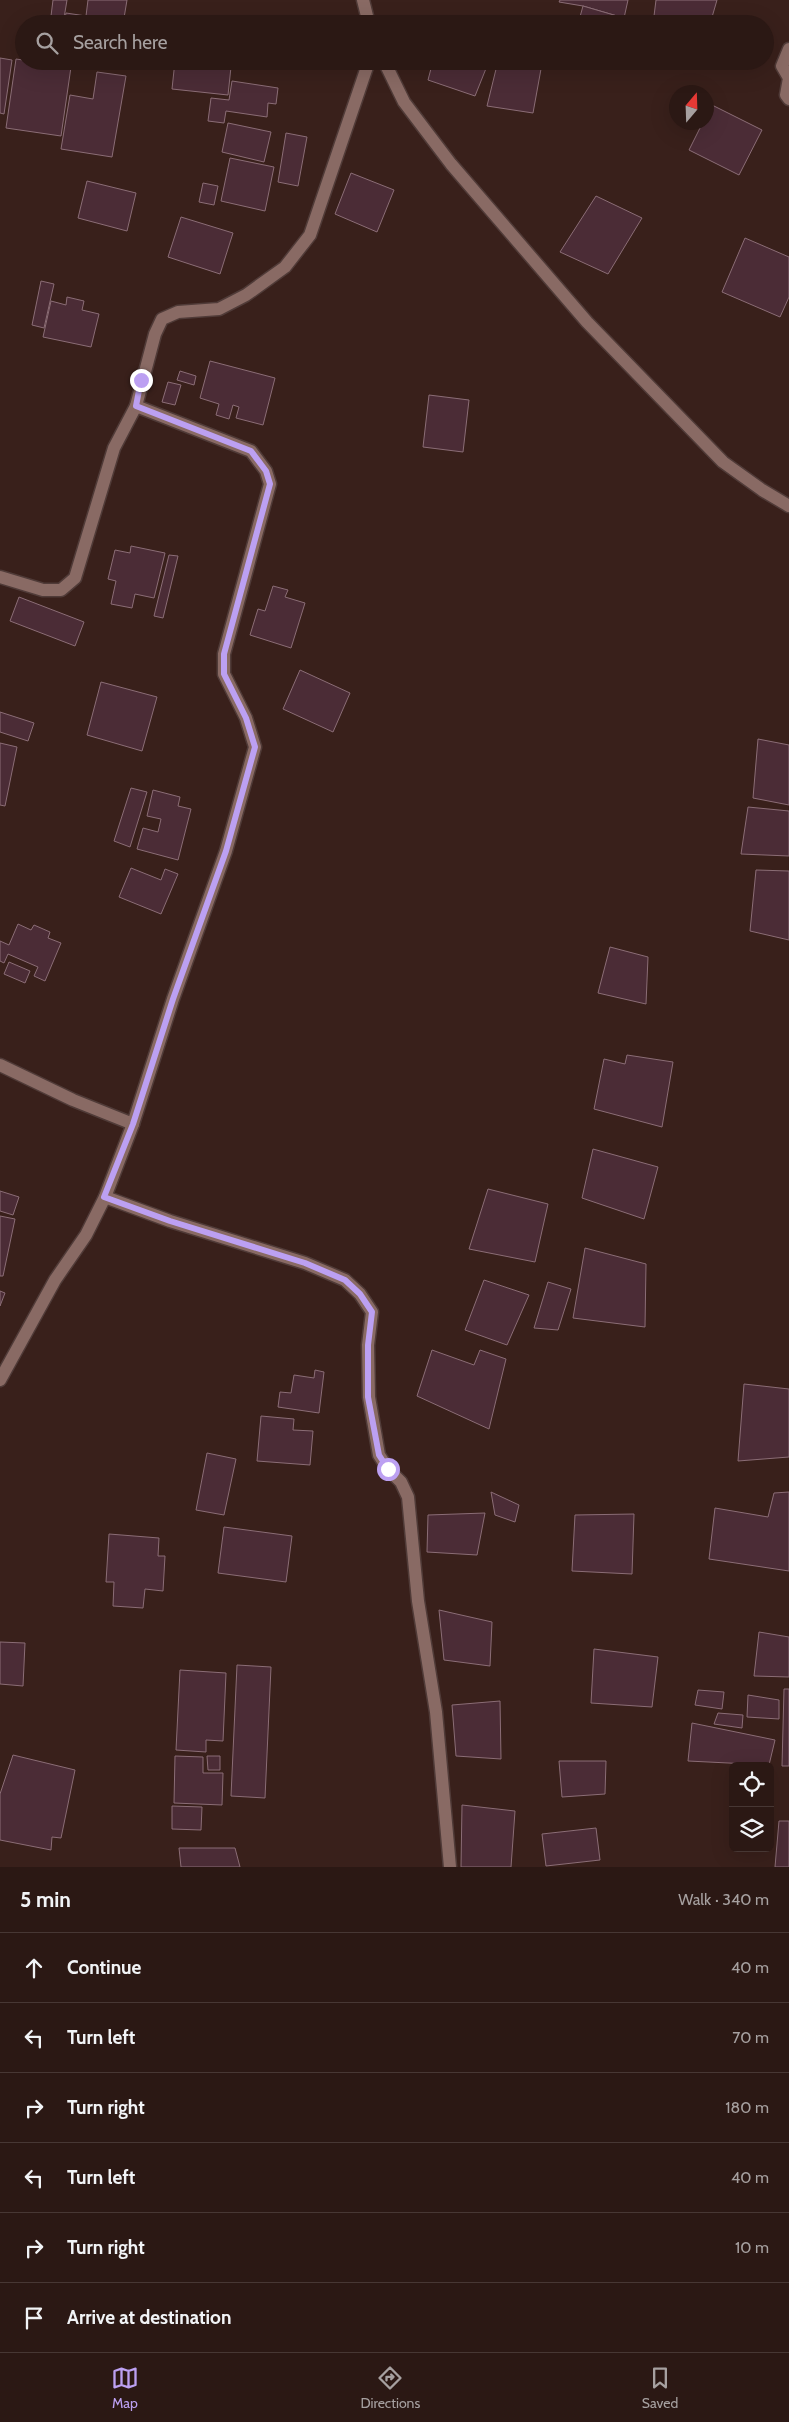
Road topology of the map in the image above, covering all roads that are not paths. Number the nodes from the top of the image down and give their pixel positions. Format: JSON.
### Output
{"nodes":[{"id":1,"x":363,"y":0,"type":"edge"},
{"id":2,"x":367,"y":15,"type":"edge"},
{"id":3,"x":789,"y":49,"type":"edge"},
{"id":4,"x":365,"y":70,"type":"edge"},
{"id":5,"x":388,"y":70,"type":"edge"},
{"id":6,"x":789,"y":99,"type":"edge"},
{"id":7,"x":136,"y":406,"type":"junction"},
{"id":8,"x":789,"y":506,"type":"edge"},
{"id":9,"x":0,"y":577,"type":"edge"},
{"id":10,"x":0,"y":1065,"type":"edge"},
{"id":11,"x":133,"y":1124,"type":"junction"},
{"id":12,"x":104,"y":1197,"type":"junction"},
{"id":13,"x":0,"y":1380,"type":"edge"},
{"id":14,"x":450,"y":1867,"type":"edge"}],
"edges":[{"from":1,"to":2,"type":"street"},
{"from":3,"to":6,"type":"street"},
{"from":4,"to":7,"type":"street"},
{"from":5,"to":8,"type":"street"},
{"from":7,"to":9,"type":"street"},
{"from":7,"to":11,"type":"street"},
{"from":10,"to":11,"type":"street"},
{"from":11,"to":12,"type":"street"},
{"from":12,"to":13,"type":"street"},
{"from":12,"to":14,"type":"street"}]}
